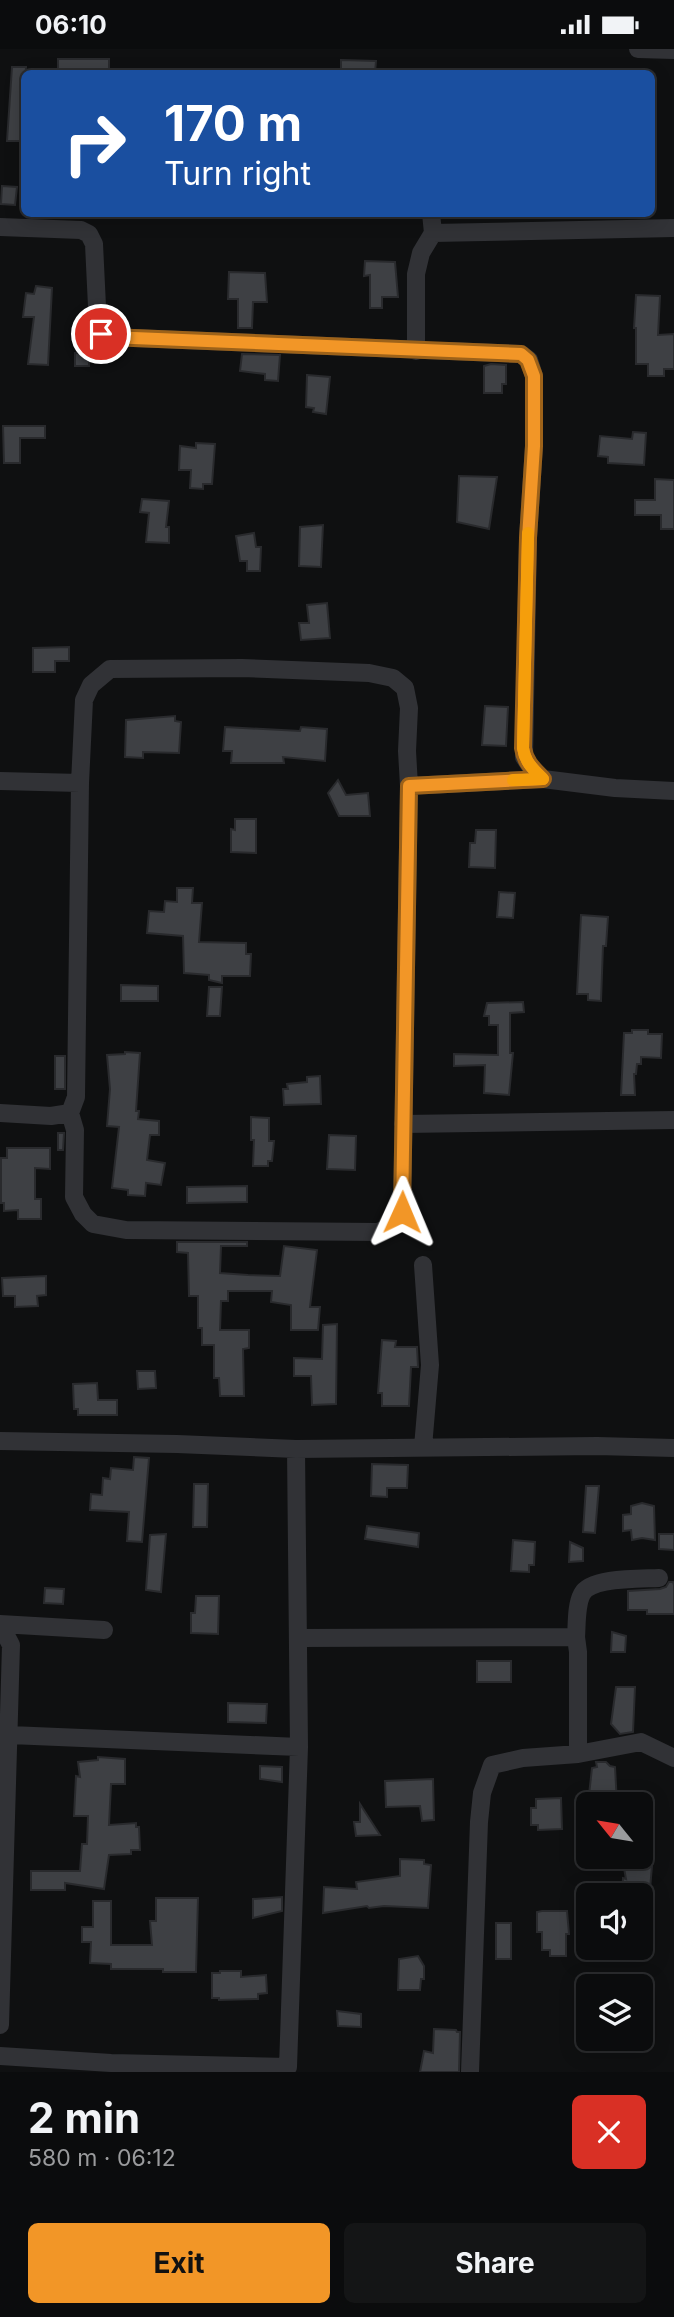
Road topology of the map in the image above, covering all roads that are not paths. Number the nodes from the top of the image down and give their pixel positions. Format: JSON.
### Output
{"nodes":[{"id":1,"x":638,"y":49,"type":"edge"},
{"id":2,"x":674,"y":50,"type":"edge"},
{"id":3,"x":431,"y":217,"type":"edge"},
{"id":4,"x":0,"y":227,"type":"edge"},
{"id":5,"x":674,"y":228,"type":"edge"},
{"id":6,"x":433,"y":233,"type":"junction"},
{"id":7,"x":416,"y":351,"type":"junction"},
{"id":8,"x":543,"y":779,"type":"junction"},
{"id":9,"x":0,"y":781,"type":"edge"},
{"id":10,"x":80,"y":783,"type":"junction"},
{"id":11,"x":409,"y":786,"type":"junction"},
{"id":12,"x":674,"y":791,"type":"edge"},
{"id":13,"x":69,"y":1112,"type":"junction"},
{"id":14,"x":0,"y":1113,"type":"edge"},
{"id":15,"x":674,"y":1121,"type":"edge"},
{"id":16,"x":403,"y":1124,"type":"junction"},
{"id":17,"x":423,"y":1265,"type":"dead end"},
{"id":18,"x":0,"y":1441,"type":"edge"},
{"id":19,"x":423,"y":1447,"type":"junction"},
{"id":20,"x":674,"y":1448,"type":"edge"},
{"id":21,"x":296,"y":1449,"type":"junction"},
{"id":22,"x":659,"y":1578,"type":"dead end"},
{"id":23,"x":0,"y":1624,"type":"edge"},
{"id":24,"x":104,"y":1630,"type":"dead end"},
{"id":25,"x":576,"y":1637,"type":"junction"},
{"id":26,"x":299,"y":1638,"type":"junction"},
{"id":27,"x":10,"y":1735,"type":"junction"},
{"id":28,"x":299,"y":1747,"type":"junction"},
{"id":29,"x":578,"y":1754,"type":"junction"},
{"id":30,"x":674,"y":1758,"type":"edge"},
{"id":31,"x":4,"y":1816,"type":"edge"},
{"id":32,"x":0,"y":2025,"type":"edge"},
{"id":33,"x":0,"y":2056,"type":"edge"},
{"id":34,"x":111,"y":2068,"type":"edge"},
{"id":35,"x":288,"y":2069,"type":"edge"},
{"id":36,"x":470,"y":2072,"type":"edge"}],
"edges":[{"from":1,"to":2,"type":"street"},
{"from":3,"to":6,"type":"street"},
{"from":4,"to":7,"type":"street"},
{"from":5,"to":6,"type":"street"},
{"from":6,"to":7,"type":"street"},
{"from":7,"to":8,"type":"street"},
{"from":8,"to":11,"type":"street"},
{"from":8,"to":12,"type":"street"},
{"from":9,"to":10,"type":"street"},
{"from":10,"to":11,"type":"street"},
{"from":10,"to":13,"type":"street"},
{"from":11,"to":16,"type":"street"},
{"from":13,"to":14,"type":"street"},
{"from":13,"to":16,"type":"street"},
{"from":15,"to":16,"type":"street"},
{"from":17,"to":19,"type":"street"},
{"from":18,"to":21,"type":"street"},
{"from":19,"to":20,"type":"street"},
{"from":19,"to":21,"type":"street"},
{"from":21,"to":26,"type":"street"},
{"from":22,"to":25,"type":"street"},
{"from":23,"to":24,"type":"street"},
{"from":23,"to":27,"type":"street"},
{"from":25,"to":26,"type":"street"},
{"from":25,"to":29,"type":"street"},
{"from":26,"to":28,"type":"street"},
{"from":27,"to":28,"type":"street"},
{"from":27,"to":31,"type":"street"},
{"from":28,"to":35,"type":"street"},
{"from":29,"to":30,"type":"street"},
{"from":29,"to":36,"type":"street"},
{"from":31,"to":32,"type":"street"},
{"from":33,"to":34,"type":"street"},
{"from":34,"to":35,"type":"street"}]}
